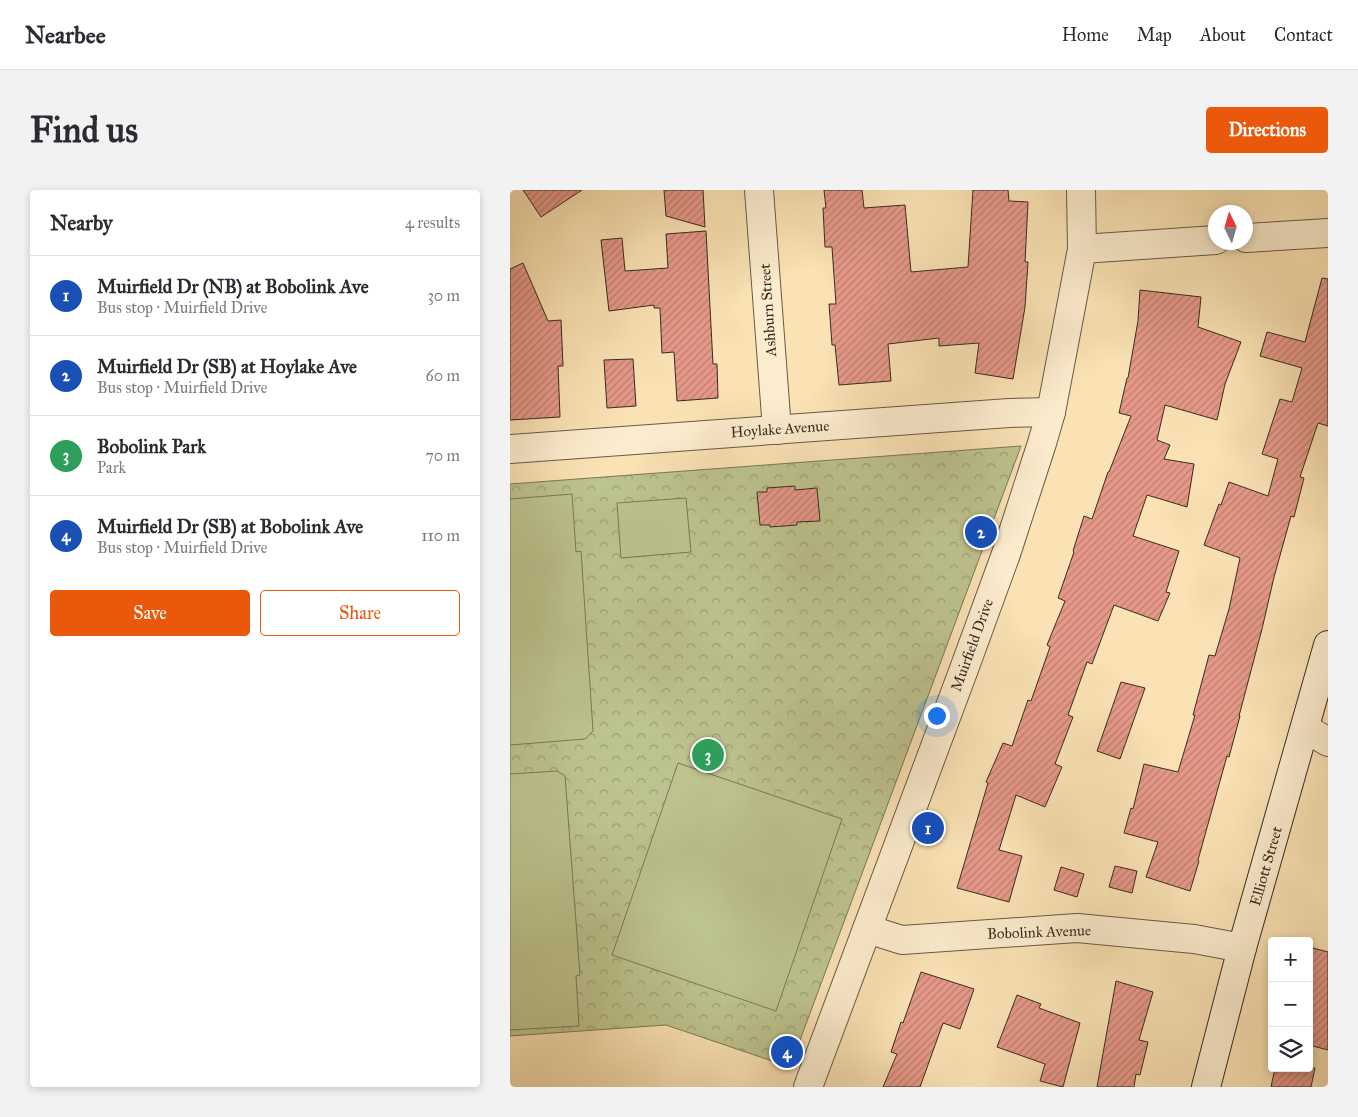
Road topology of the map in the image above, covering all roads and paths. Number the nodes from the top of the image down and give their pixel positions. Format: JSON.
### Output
{"nodes":[{"id":1,"x":759,"y":190,"type":"edge"},
{"id":2,"x":1081,"y":190,"type":"edge"},
{"id":3,"x":1328,"y":233,"type":"edge"},
{"id":4,"x":1253,"y":238,"type":"edge"},
{"id":5,"x":1208,"y":241,"type":"edge"},
{"id":6,"x":1082,"y":249,"type":"junction"},
{"id":7,"x":1051,"y":412,"type":"junction"},
{"id":8,"x":778,"y":430,"type":"junction"},
{"id":9,"x":510,"y":449,"type":"edge"},
{"id":10,"x":1328,"y":645,"type":"edge"},
{"id":11,"x":1305,"y":728,"type":"junction"},
{"id":12,"x":1328,"y":742,"type":"edge"},
{"id":13,"x":867,"y":929,"type":"junction"},
{"id":14,"x":1242,"y":948,"type":"junction"},
{"id":15,"x":808,"y":1087,"type":"edge"},
{"id":16,"x":1206,"y":1087,"type":"edge"}],
"edges":[{"from":1,"to":8,"type":"street","name":"Ashburn Street"},
{"from":2,"to":6,"type":"street","name":"Muirfield Drive"},
{"from":3,"to":4,"type":"street"},
{"from":5,"to":6,"type":"street"},
{"from":6,"to":7,"type":"street","name":"Muirfield Drive"},
{"from":7,"to":8,"type":"street","name":"Hoylake Avenue"},
{"from":7,"to":13,"type":"street","name":"Muirfield Drive"},
{"from":8,"to":9,"type":"street","name":"Hoylake Avenue"},
{"from":10,"to":11,"type":"street","name":"Elliott Street"},
{"from":11,"to":12,"type":"street"},
{"from":11,"to":14,"type":"street","name":"Elliott Street"},
{"from":13,"to":14,"type":"street","name":"Bobolink Avenue"},
{"from":13,"to":15,"type":"street","name":"Muirfield Drive"},
{"from":14,"to":16,"type":"street","name":"Elliott Street"}]}
